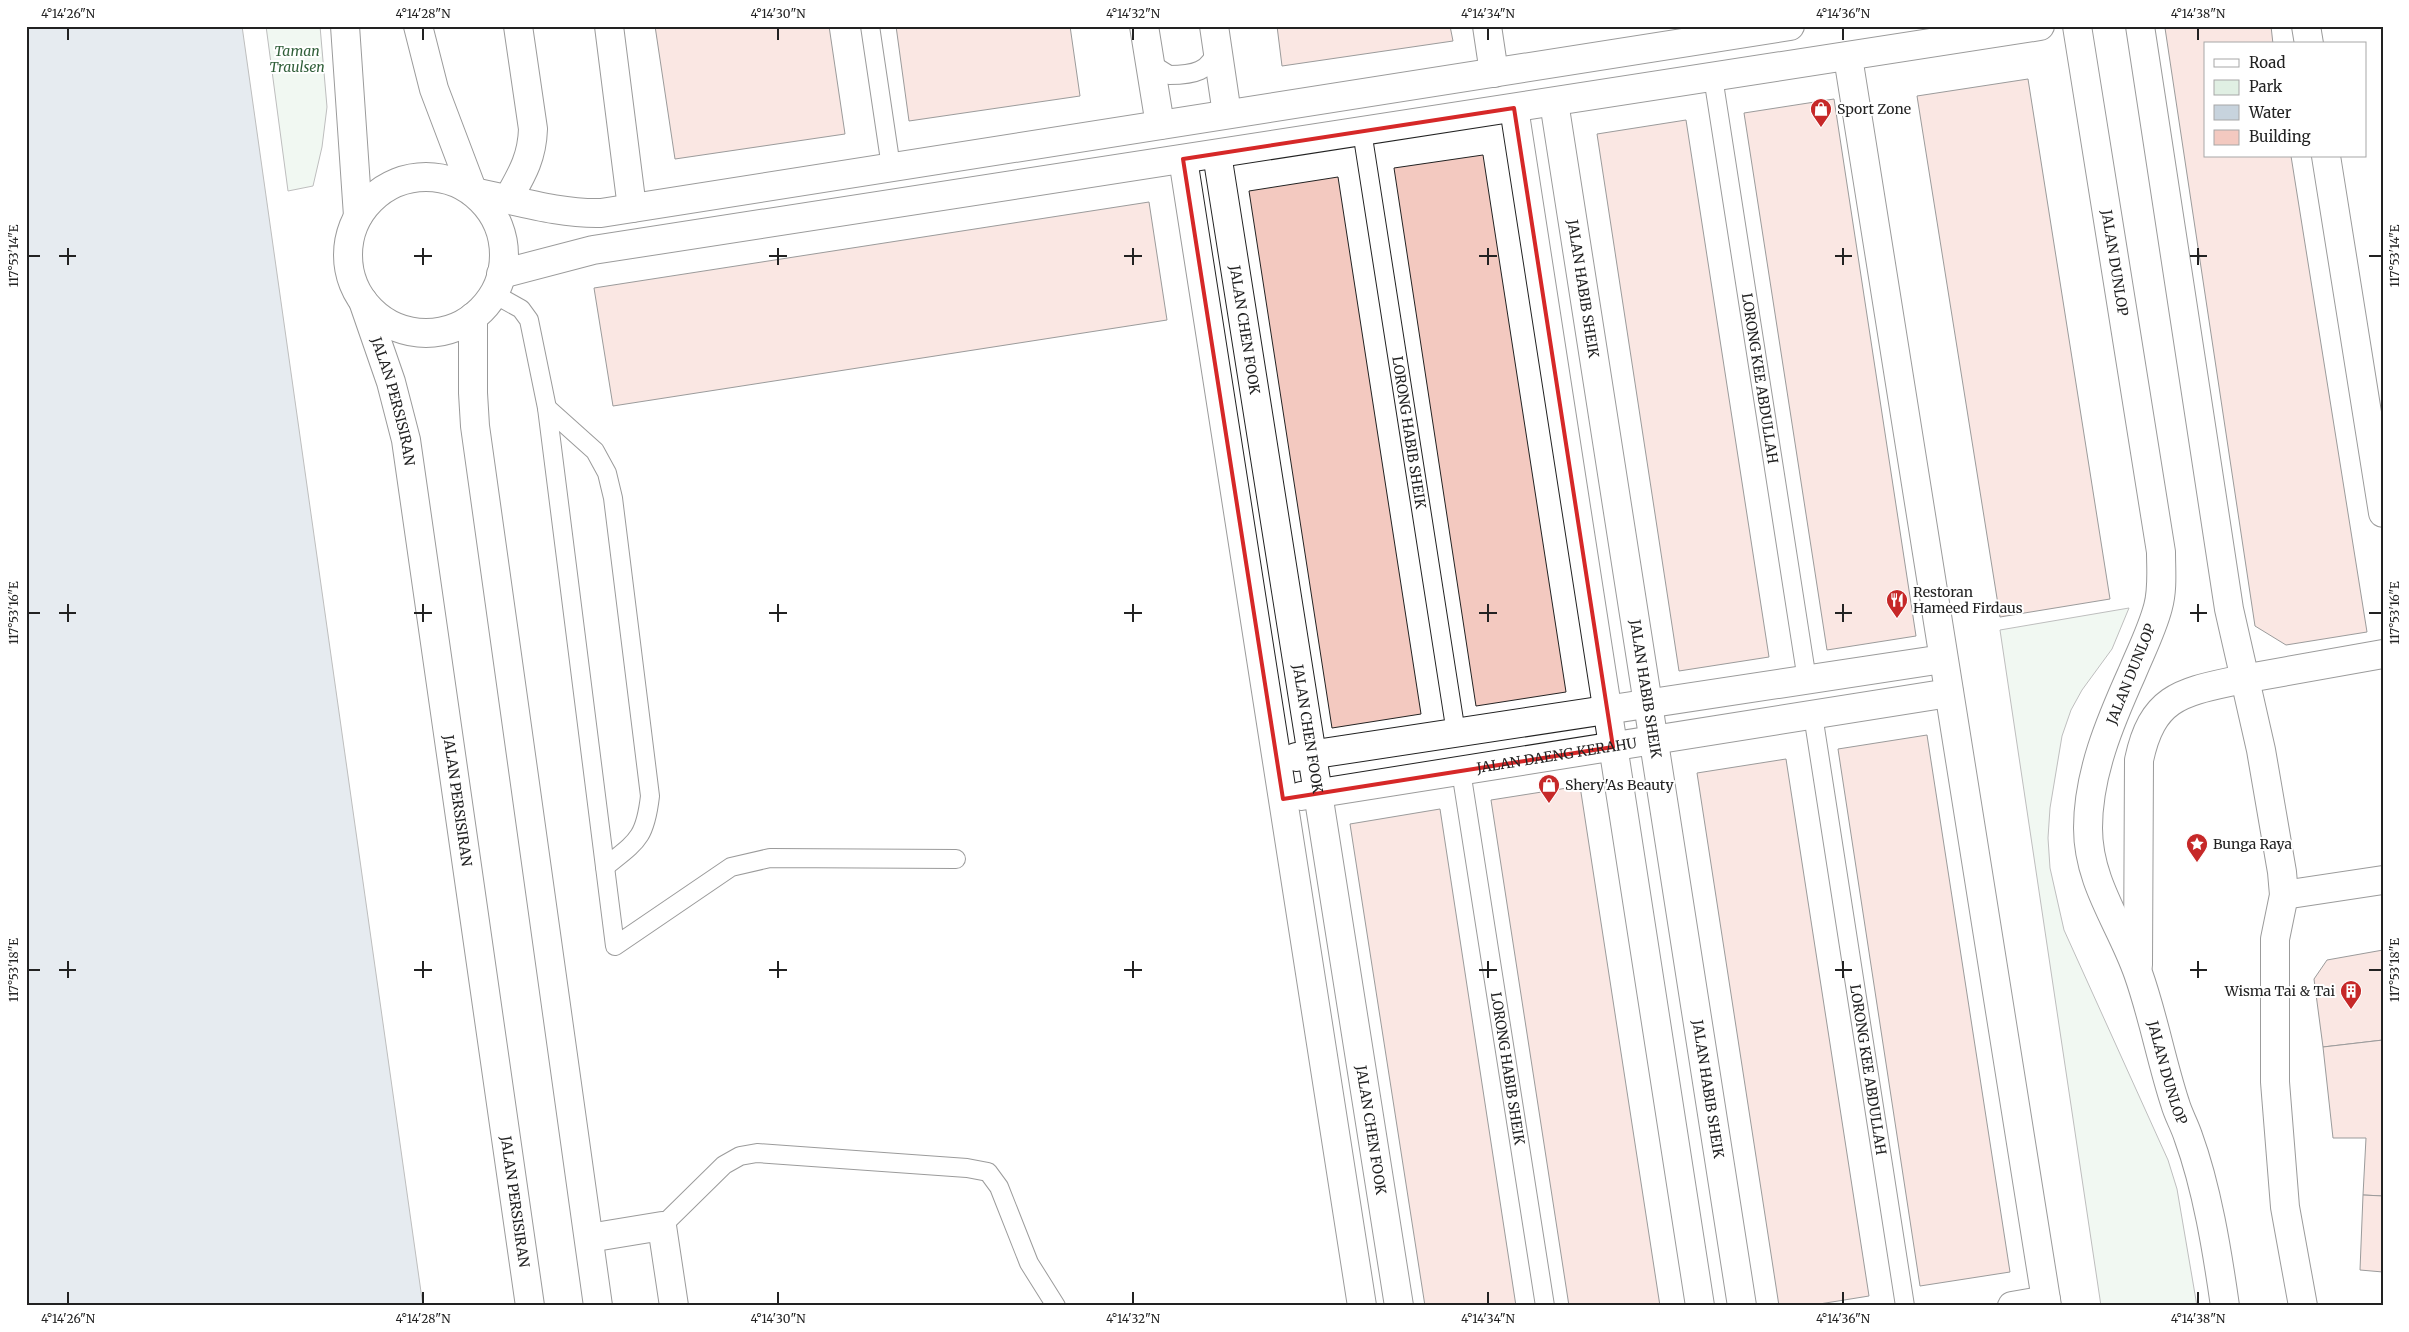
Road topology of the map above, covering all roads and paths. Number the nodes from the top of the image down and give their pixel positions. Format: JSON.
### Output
{"nodes":[{"id":1,"x":345,"y":26,"type":"edge"},
{"id":2,"x":418,"y":26,"type":"edge"},
{"id":3,"x":518,"y":26,"type":"edge"},
{"id":4,"x":609,"y":26,"type":"edge"},
{"id":5,"x":870,"y":26,"type":"edge"},
{"id":6,"x":1144,"y":26,"type":"edge"},
{"id":7,"x":1487,"y":26,"type":"edge"},
{"id":8,"x":1790,"y":26,"type":"edge"},
{"id":9,"x":2040,"y":26,"type":"edge"},
{"id":10,"x":2076,"y":26,"type":"edge"},
{"id":11,"x":2140,"y":26,"type":"edge"},
{"id":12,"x":2306,"y":26,"type":"edge"},
{"id":13,"x":1215,"y":36,"type":"edge"},
{"id":14,"x":1899,"y":37,"type":"edge"},
{"id":15,"x":2309,"y":42,"type":"edge"},
{"id":16,"x":1848,"y":57,"type":"junction"},
{"id":17,"x":1150,"y":63,"type":"junction"},
{"id":18,"x":1494,"y":73,"type":"junction"},
{"id":19,"x":1713,"y":77,"type":"junction"},
{"id":20,"x":1554,"y":102,"type":"junction"},
{"id":21,"x":1514,"y":108,"type":"junction"},
{"id":22,"x":1227,"y":114,"type":"junction"},
{"id":23,"x":1160,"y":125,"type":"junction"},
{"id":24,"x":1362,"y":131,"type":"junction"},
{"id":25,"x":1217,"y":154,"type":"junction"},
{"id":26,"x":2326,"y":158,"type":"edge"},
{"id":27,"x":1183,"y":159,"type":"junction"},
{"id":28,"x":891,"y":167,"type":"junction"},
{"id":29,"x":473,"y":192,"type":"junction"},
{"id":30,"x":508,"y":199,"type":"junction"},
{"id":31,"x":632,"y":208,"type":"junction"},
{"id":32,"x":358,"y":216,"type":"junction"},
{"id":33,"x":498,"y":284,"type":"junction"},
{"id":34,"x":363,"y":301,"type":"junction"},
{"id":35,"x":473,"y":317,"type":"junction"},
{"id":36,"x":547,"y":408,"type":"junction"},
{"id":37,"x":2383,"y":513,"type":"edge"},
{"id":38,"x":2383,"y":654,"type":"edge"},
{"id":39,"x":1944,"y":659,"type":"junction"},
{"id":40,"x":2243,"y":679,"type":"junction"},
{"id":41,"x":1807,"y":680,"type":"junction"},
{"id":42,"x":1949,"y":693,"type":"junction"},
{"id":43,"x":1648,"y":704,"type":"junction"},
{"id":44,"x":1607,"y":710,"type":"junction"},
{"id":45,"x":1813,"y":715,"type":"junction"},
{"id":46,"x":1456,"y":733,"type":"junction"},
{"id":47,"x":1654,"y":740,"type":"junction"},
{"id":48,"x":1613,"y":747,"type":"junction"},
{"id":49,"x":1312,"y":754,"type":"junction"},
{"id":50,"x":1277,"y":760,"type":"junction"},
{"id":51,"x":1462,"y":771,"type":"junction"},
{"id":52,"x":1318,"y":794,"type":"junction"},
{"id":53,"x":1283,"y":799,"type":"junction"},
{"id":54,"x":956,"y":859,"type":"dead end"},
{"id":55,"x":605,"y":867,"type":"junction"},
{"id":56,"x":2383,"y":880,"type":"edge"},
{"id":57,"x":2284,"y":895,"type":"junction"},
{"id":58,"x":2138,"y":972,"type":"junction"},
{"id":59,"x":662,"y":1226,"type":"junction"},
{"id":60,"x":589,"y":1238,"type":"junction"},
{"id":61,"x":2047,"y":1303,"type":"edge"},
{"id":62,"x":530,"y":1306,"type":"edge"},
{"id":63,"x":598,"y":1306,"type":"edge"},
{"id":64,"x":674,"y":1306,"type":"edge"},
{"id":65,"x":1056,"y":1306,"type":"edge"},
{"id":66,"x":1362,"y":1306,"type":"edge"},
{"id":67,"x":1399,"y":1306,"type":"edge"},
{"id":68,"x":1545,"y":1306,"type":"edge"},
{"id":69,"x":1700,"y":1306,"type":"edge"},
{"id":70,"x":1742,"y":1306,"type":"edge"},
{"id":71,"x":1905,"y":1306,"type":"edge"},
{"id":72,"x":2012,"y":1306,"type":"edge"},
{"id":73,"x":2225,"y":1306,"type":"edge"},
{"id":74,"x":2303,"y":1306,"type":"edge"}],
"edges":[{"from":1,"to":32,"type":"street"},
{"from":2,"to":29,"type":"street"},
{"from":3,"to":30,"type":"street"},
{"from":4,"to":31,"type":"street"},
{"from":5,"to":28,"type":"lane"},
{"from":6,"to":17,"type":"street"},
{"from":7,"to":18,"type":"street"},
{"from":8,"to":18,"type":"street"},
{"from":9,"to":14,"type":"street"},
{"from":10,"to":58,"type":"street","name":"JALAN DUNLOP"},
{"from":11,"to":40,"type":"street"},
{"from":12,"to":15,"type":"street"},
{"from":13,"to":17,"type":"lane"},
{"from":13,"to":22,"type":"street"},
{"from":14,"to":16,"type":"street"},
{"from":16,"to":19,"type":"street"},
{"from":16,"to":39,"type":"street"},
{"from":17,"to":23,"type":"street"},
{"from":18,"to":22,"type":"street"},
{"from":19,"to":20,"type":"street"},
{"from":19,"to":41,"type":"lane","name":"LORONG KEE ABDULLAH"},
{"from":20,"to":21,"type":"street"},
{"from":20,"to":43,"type":"street","name":"JALAN HABIB SHEIK"},
{"from":21,"to":24,"type":"street"},
{"from":21,"to":44,"type":"street"},
{"from":22,"to":23,"type":"street"},
{"from":23,"to":28,"type":"street"},
{"from":24,"to":25,"type":"street"},
{"from":24,"to":46,"type":"lane","name":"LORONG HABIB SHEIK"},
{"from":25,"to":27,"type":"street"},
{"from":25,"to":49,"type":"street","name":"JALAN CHEN FOOK"},
{"from":26,"to":37,"type":"street"},
{"from":27,"to":33,"type":"street"},
{"from":27,"to":50,"type":"street"},
{"from":28,"to":31,"type":"street"},
{"from":29,"to":30,"type":"street"},
{"from":29,"to":32,"type":"street"},
{"from":29,"to":33,"type":"street"},
{"from":30,"to":31,"type":"street"},
{"from":32,"to":34,"type":"street"},
{"from":33,"to":35,"type":"street"},
{"from":33,"to":36,"type":"lane"},
{"from":34,"to":35,"type":"street"},
{"from":34,"to":62,"type":"street","name":"JALAN PERSISIRAN"},
{"from":35,"to":60,"type":"street"},
{"from":36,"to":55,"type":"lane"},
{"from":36,"to":55,"type":"lane"},
{"from":38,"to":40,"type":"street"},
{"from":39,"to":41,"type":"street"},
{"from":39,"to":42,"type":"street"},
{"from":40,"to":57,"type":"street"},
{"from":40,"to":58,"type":"street"},
{"from":41,"to":43,"type":"street"},
{"from":42,"to":45,"type":"street","name":"JALAN DAENG KERAHU"},
{"from":42,"to":61,"type":"street"},
{"from":43,"to":44,"type":"street"},
{"from":43,"to":47,"type":"street","name":"JALAN HABIB SHEIK"},
{"from":44,"to":46,"type":"street"},
{"from":44,"to":48,"type":"street"},
{"from":45,"to":47,"type":"street","name":"JALAN DAENG KERAHU"},
{"from":45,"to":71,"type":"lane","name":"LORONG KEE ABDULLAH"},
{"from":46,"to":49,"type":"street"},
{"from":47,"to":48,"type":"street","name":"JALAN DAENG KERAHU"},
{"from":47,"to":70,"type":"street","name":"JALAN HABIB SHEIK"},
{"from":48,"to":51,"type":"street","name":"JALAN DAENG KERAHU"},
{"from":48,"to":69,"type":"street"},
{"from":49,"to":50,"type":"street"},
{"from":49,"to":52,"type":"street","name":"JALAN CHEN FOOK"},
{"from":50,"to":53,"type":"street"},
{"from":51,"to":52,"type":"street","name":"JALAN DAENG KERAHU"},
{"from":51,"to":68,"type":"lane","name":"LORONG HABIB SHEIK"},
{"from":52,"to":53,"type":"street","name":"JALAN DAENG KERAHU"},
{"from":52,"to":67,"type":"street","name":"JALAN CHEN FOOK"},
{"from":53,"to":66,"type":"street"},
{"from":54,"to":55,"type":"lane"},
{"from":56,"to":57,"type":"street"},
{"from":57,"to":74,"type":"street"},
{"from":58,"to":73,"type":"street","name":"JALAN DUNLOP"},
{"from":59,"to":60,"type":"street"},
{"from":59,"to":64,"type":"street"},
{"from":59,"to":65,"type":"lane"},
{"from":60,"to":63,"type":"street"},
{"from":61,"to":72,"type":"street"}]}
